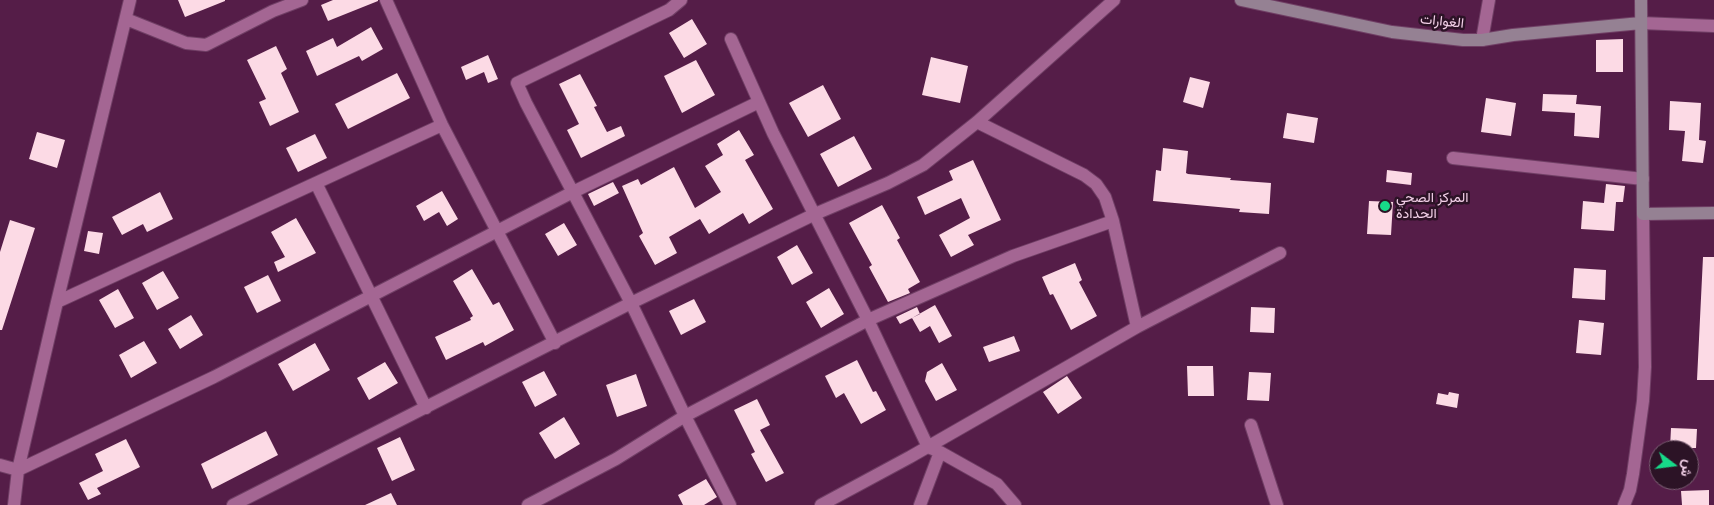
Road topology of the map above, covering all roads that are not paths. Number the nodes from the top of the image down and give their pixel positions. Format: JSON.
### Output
{"nodes":[{"id":1,"x":130,"y":0,"type":"edge"},
{"id":2,"x":302,"y":0,"type":"edge"},
{"id":3,"x":386,"y":0,"type":"edge"},
{"id":4,"x":681,"y":0,"type":"edge"},
{"id":5,"x":1114,"y":0,"type":"edge"},
{"id":6,"x":1241,"y":0,"type":"edge"},
{"id":7,"x":1489,"y":0,"type":"edge"},
{"id":8,"x":1641,"y":0,"type":"edge"},
{"id":9,"x":1262,"y":2,"type":"edge"},
{"id":10,"x":126,"y":19,"type":"junction"},
{"id":11,"x":1641,"y":23,"type":"junction"},
{"id":12,"x":1714,"y":26,"type":"edge"},
{"id":13,"x":731,"y":39,"type":"dead end"},
{"id":14,"x":1482,"y":40,"type":"junction"},
{"id":15,"x":759,"y":102,"type":"junction"},
{"id":16,"x":977,"y":122,"type":"junction"},
{"id":17,"x":442,"y":125,"type":"junction"},
{"id":18,"x":1453,"y":158,"type":"dead end"},
{"id":19,"x":1642,"y":179,"type":"junction"},
{"id":20,"x":316,"y":184,"type":"junction"},
{"id":21,"x":573,"y":192,"type":"junction"},
{"id":22,"x":1714,"y":213,"type":"edge"},
{"id":23,"x":815,"y":214,"type":"junction"},
{"id":24,"x":1643,"y":214,"type":"junction"},
{"id":25,"x":1113,"y":221,"type":"junction"},
{"id":26,"x":498,"y":231,"type":"junction"},
{"id":27,"x":1280,"y":253,"type":"dead end"},
{"id":28,"x":370,"y":296,"type":"junction"},
{"id":29,"x":57,"y":302,"type":"junction"},
{"id":30,"x":631,"y":304,"type":"junction"},
{"id":31,"x":868,"y":320,"type":"junction"},
{"id":32,"x":1137,"y":326,"type":"junction"},
{"id":33,"x":555,"y":343,"type":"junction"},
{"id":34,"x":426,"y":408,"type":"junction"},
{"id":35,"x":685,"y":416,"type":"junction"},
{"id":36,"x":1251,"y":425,"type":"dead end"},
{"id":37,"x":934,"y":449,"type":"junction"},
{"id":38,"x":0,"y":466,"type":"edge"},
{"id":39,"x":18,"y":470,"type":"junction"},
{"id":40,"x":1630,"y":490,"type":"junction"},
{"id":41,"x":14,"y":505,"type":"edge"},
{"id":42,"x":233,"y":505,"type":"edge"},
{"id":43,"x":528,"y":505,"type":"edge"},
{"id":44,"x":730,"y":505,"type":"edge"},
{"id":45,"x":821,"y":505,"type":"edge"},
{"id":46,"x":920,"y":505,"type":"edge"},
{"id":47,"x":1015,"y":505,"type":"edge"},
{"id":48,"x":1277,"y":505,"type":"edge"},
{"id":49,"x":1624,"y":505,"type":"edge"},
{"id":50,"x":1633,"y":505,"type":"edge"}],
"edges":[{"from":1,"to":10,"type":"street"},
{"from":2,"to":10,"type":"street"},
{"from":3,"to":17,"type":"street"},
{"from":4,"to":21,"type":"street"},
{"from":5,"to":16,"type":"street"},
{"from":6,"to":9,"type":"street","name":"الغوارات"},
{"from":7,"to":14,"type":"street"},
{"from":8,"to":11,"type":"street"},
{"from":9,"to":14,"type":"street","name":"الغوارات"},
{"from":10,"to":29,"type":"street"},
{"from":11,"to":12,"type":"street"},
{"from":11,"to":14,"type":"street","name":"الغوارات"},
{"from":11,"to":19,"type":"street"},
{"from":13,"to":15,"type":"street"},
{"from":15,"to":21,"type":"street"},
{"from":15,"to":23,"type":"street"},
{"from":16,"to":23,"type":"street"},
{"from":16,"to":25,"type":"street"},
{"from":17,"to":20,"type":"street"},
{"from":17,"to":26,"type":"street"},
{"from":18,"to":19,"type":"street"},
{"from":19,"to":24,"type":"street"},
{"from":20,"to":28,"type":"street"},
{"from":20,"to":29,"type":"street"},
{"from":21,"to":26,"type":"street"},
{"from":21,"to":30,"type":"street"},
{"from":22,"to":24,"type":"street"},
{"from":23,"to":30,"type":"street"},
{"from":23,"to":31,"type":"street"},
{"from":24,"to":40,"type":"street"},
{"from":25,"to":31,"type":"street"},
{"from":25,"to":32,"type":"street"},
{"from":26,"to":28,"type":"street"},
{"from":26,"to":33,"type":"street"},
{"from":27,"to":32,"type":"street"},
{"from":28,"to":34,"type":"street"},
{"from":28,"to":39,"type":"street"},
{"from":29,"to":39,"type":"street"},
{"from":30,"to":33,"type":"street"},
{"from":30,"to":35,"type":"street"},
{"from":31,"to":35,"type":"street"},
{"from":31,"to":37,"type":"street"},
{"from":32,"to":37,"type":"street"},
{"from":33,"to":34,"type":"street"},
{"from":34,"to":42,"type":"street"},
{"from":35,"to":43,"type":"street"},
{"from":35,"to":44,"type":"street"},
{"from":36,"to":48,"type":"street"},
{"from":37,"to":45,"type":"street"},
{"from":37,"to":46,"type":"street"},
{"from":37,"to":47,"type":"street"},
{"from":38,"to":39,"type":"street"},
{"from":39,"to":41,"type":"street"},
{"from":40,"to":49,"type":"street"},
{"from":40,"to":50,"type":"street"}]}
